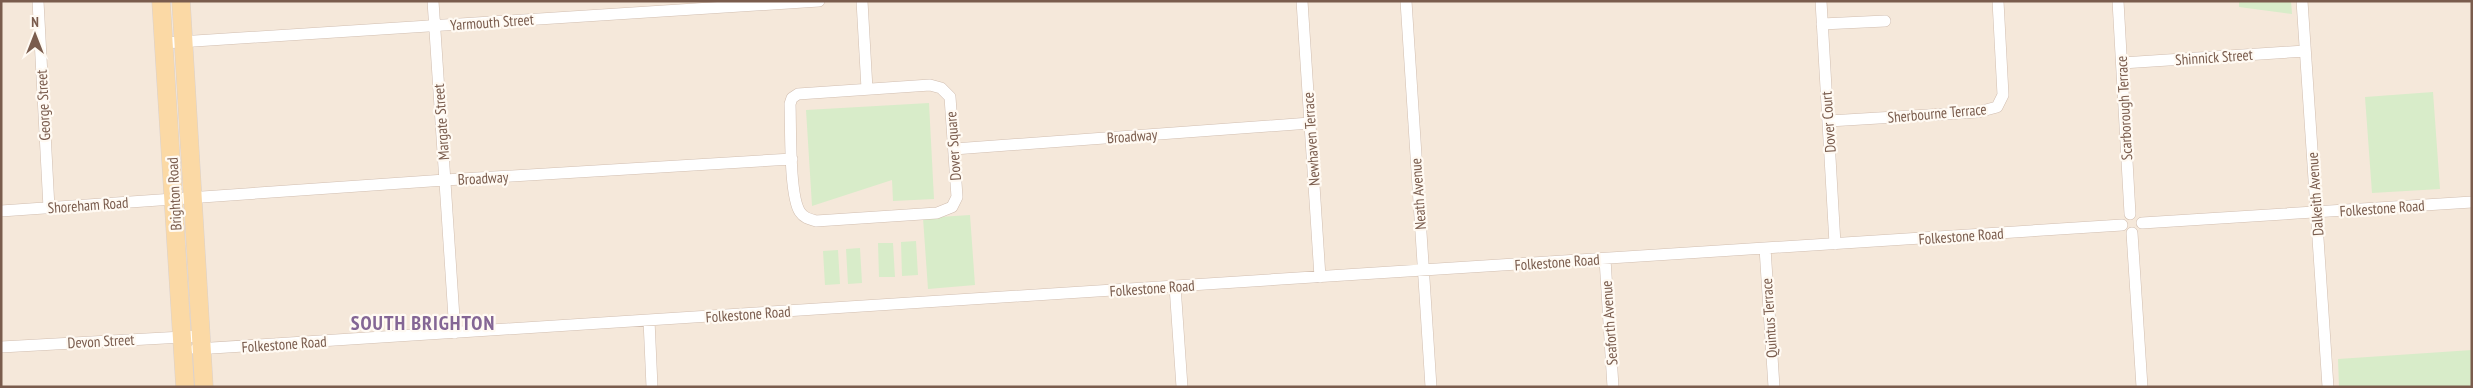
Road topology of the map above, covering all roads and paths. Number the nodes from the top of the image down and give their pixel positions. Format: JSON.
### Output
{"nodes":[{"id":1,"x":38,"y":1,"type":"edge"},
{"id":2,"x":161,"y":1,"type":"edge"},
{"id":3,"x":181,"y":1,"type":"edge"},
{"id":4,"x":433,"y":1,"type":"edge"},
{"id":5,"x":819,"y":1,"type":"edge"},
{"id":6,"x":862,"y":1,"type":"edge"},
{"id":7,"x":1302,"y":1,"type":"edge"},
{"id":8,"x":1406,"y":1,"type":"edge"},
{"id":9,"x":1821,"y":1,"type":"edge"},
{"id":10,"x":1998,"y":1,"type":"edge"},
{"id":11,"x":2118,"y":1,"type":"edge"},
{"id":12,"x":2302,"y":1,"type":"edge"},
{"id":13,"x":1885,"y":21,"type":"dead end"},
{"id":14,"x":1822,"y":24,"type":"junction"},
{"id":15,"x":435,"y":26,"type":"junction"},
{"id":16,"x":183,"y":42,"type":"junction"},
{"id":17,"x":164,"y":43,"type":"junction"},
{"id":18,"x":2305,"y":51,"type":"junction"},
{"id":19,"x":2122,"y":63,"type":"junction"},
{"id":20,"x":867,"y":89,"type":"junction"},
{"id":21,"x":1829,"y":121,"type":"junction"},
{"id":22,"x":1310,"y":123,"type":"junction"},
{"id":23,"x":954,"y":148,"type":"junction"},
{"id":24,"x":792,"y":159,"type":"junction"},
{"id":25,"x":445,"y":180,"type":"junction"},
{"id":26,"x":193,"y":198,"type":"junction"},
{"id":27,"x":174,"y":200,"type":"junction"},
{"id":28,"x":2472,"y":202,"type":"edge"},
{"id":29,"x":49,"y":208,"type":"junction"},
{"id":30,"x":1,"y":211,"type":"edge"},
{"id":31,"x":2316,"y":212,"type":"junction"},
{"id":32,"x":2130,"y":214,"type":"junction"},
{"id":33,"x":2142,"y":223,"type":"junction"},
{"id":34,"x":2122,"y":225,"type":"junction"},
{"id":35,"x":2132,"y":234,"type":"junction"},
{"id":36,"x":1835,"y":244,"type":"junction"},
{"id":37,"x":1765,"y":248,"type":"junction"},
{"id":38,"x":1605,"y":258,"type":"junction"},
{"id":39,"x":1423,"y":270,"type":"junction"},
{"id":40,"x":1320,"y":277,"type":"junction"},
{"id":41,"x":1175,"y":286,"type":"junction"},
{"id":42,"x":649,"y":320,"type":"junction"},
{"id":43,"x":455,"y":333,"type":"junction"},
{"id":44,"x":201,"y":342,"type":"junction"},
{"id":45,"x":182,"y":343,"type":"junction"},
{"id":46,"x":1,"y":347,"type":"edge"},
{"id":47,"x":185,"y":387,"type":"edge"},
{"id":48,"x":204,"y":387,"type":"edge"},
{"id":49,"x":652,"y":387,"type":"edge"},
{"id":50,"x":1182,"y":387,"type":"edge"},
{"id":51,"x":1431,"y":387,"type":"edge"},
{"id":52,"x":1613,"y":387,"type":"edge"},
{"id":53,"x":1774,"y":387,"type":"edge"},
{"id":54,"x":2142,"y":387,"type":"edge"},
{"id":55,"x":2328,"y":387,"type":"edge"}],
"edges":[{"from":1,"to":29,"type":"street","name":"George Street"},
{"from":2,"to":17,"type":"main road","name":"Brighton Road"},
{"from":3,"to":16,"type":"main road","name":"Brighton Road"},
{"from":4,"to":15,"type":"street","name":"Margate Street"},
{"from":5,"to":15,"type":"street","name":"Yarmouth Street"},
{"from":6,"to":20,"type":"street"},
{"from":7,"to":22,"type":"street","name":"Newhaven Terrace"},
{"from":8,"to":39,"type":"street","name":"Neath Avenue"},
{"from":9,"to":14,"type":"street","name":"Dover Court"},
{"from":10,"to":21,"type":"street","name":"Sherbourne Terrace"},
{"from":11,"to":19,"type":"street","name":"Scarborough Terrace"},
{"from":12,"to":18,"type":"street","name":"Dalkeith Avenue"},
{"from":13,"to":14,"type":"street"},
{"from":14,"to":21,"type":"street","name":"Dover Court"},
{"from":15,"to":16,"type":"street","name":"Yarmouth Street"},
{"from":15,"to":25,"type":"street","name":"Margate Street"},
{"from":16,"to":17,"type":"street","name":"Yarmouth Street"},
{"from":16,"to":26,"type":"main road","name":"Brighton Road"},
{"from":17,"to":27,"type":"main road","name":"Brighton Road"},
{"from":18,"to":19,"type":"street","name":"Shinnick Street"},
{"from":18,"to":31,"type":"street","name":"Dalkeith Avenue"},
{"from":19,"to":32,"type":"street","name":"Scarborough Terrace"},
{"from":20,"to":23,"type":"street","name":"Dover Square"},
{"from":20,"to":24,"type":"street","name":"Dover Square"},
{"from":21,"to":36,"type":"street","name":"Dover Court"},
{"from":22,"to":23,"type":"street","name":"Broadway"},
{"from":22,"to":40,"type":"street","name":"Newhaven Terrace"},
{"from":23,"to":24,"type":"street","name":"Dover Square"},
{"from":24,"to":25,"type":"street","name":"Broadway"},
{"from":25,"to":26,"type":"street","name":"Broadway"},
{"from":25,"to":43,"type":"street","name":"Margate Street"},
{"from":26,"to":27,"type":"street","name":"Broadway"},
{"from":26,"to":44,"type":"main road","name":"Brighton Road"},
{"from":27,"to":29,"type":"street","name":"Shoreham Road"},
{"from":27,"to":45,"type":"main road","name":"Brighton Road"},
{"from":28,"to":31,"type":"street","name":"Folkestone Road"},
{"from":29,"to":30,"type":"street","name":"Shoreham Road"},
{"from":31,"to":33,"type":"street","name":"Folkestone Road"},
{"from":31,"to":55,"type":"street","name":"Dalkeith Avenue"},
{"from":32,"to":33,"type":"street"},
{"from":32,"to":34,"type":"street"},
{"from":33,"to":35,"type":"street"},
{"from":34,"to":35,"type":"street"},
{"from":34,"to":36,"type":"street","name":"Folkestone Road"},
{"from":35,"to":54,"type":"street"},
{"from":36,"to":37,"type":"street","name":"Folkestone Road"},
{"from":37,"to":38,"type":"street","name":"Folkestone Road"},
{"from":37,"to":53,"type":"street","name":"Quintus Terrace"},
{"from":38,"to":39,"type":"street","name":"Folkestone Road"},
{"from":38,"to":52,"type":"street","name":"Seaforth Avenue"},
{"from":39,"to":40,"type":"street","name":"Folkestone Road"},
{"from":39,"to":51,"type":"street","name":"Neath Avenue"},
{"from":40,"to":41,"type":"street","name":"Folkestone Road"},
{"from":41,"to":42,"type":"street","name":"Folkestone Road"},
{"from":41,"to":50,"type":"street"},
{"from":42,"to":43,"type":"street","name":"Folkestone Road"},
{"from":42,"to":49,"type":"street"},
{"from":43,"to":44,"type":"street","name":"Folkestone Road"},
{"from":44,"to":45,"type":"street","name":"Devon Street"},
{"from":44,"to":48,"type":"main road","name":"Brighton Road"},
{"from":45,"to":46,"type":"street","name":"Devon Street"},
{"from":45,"to":47,"type":"main road","name":"Brighton Road"}]}
